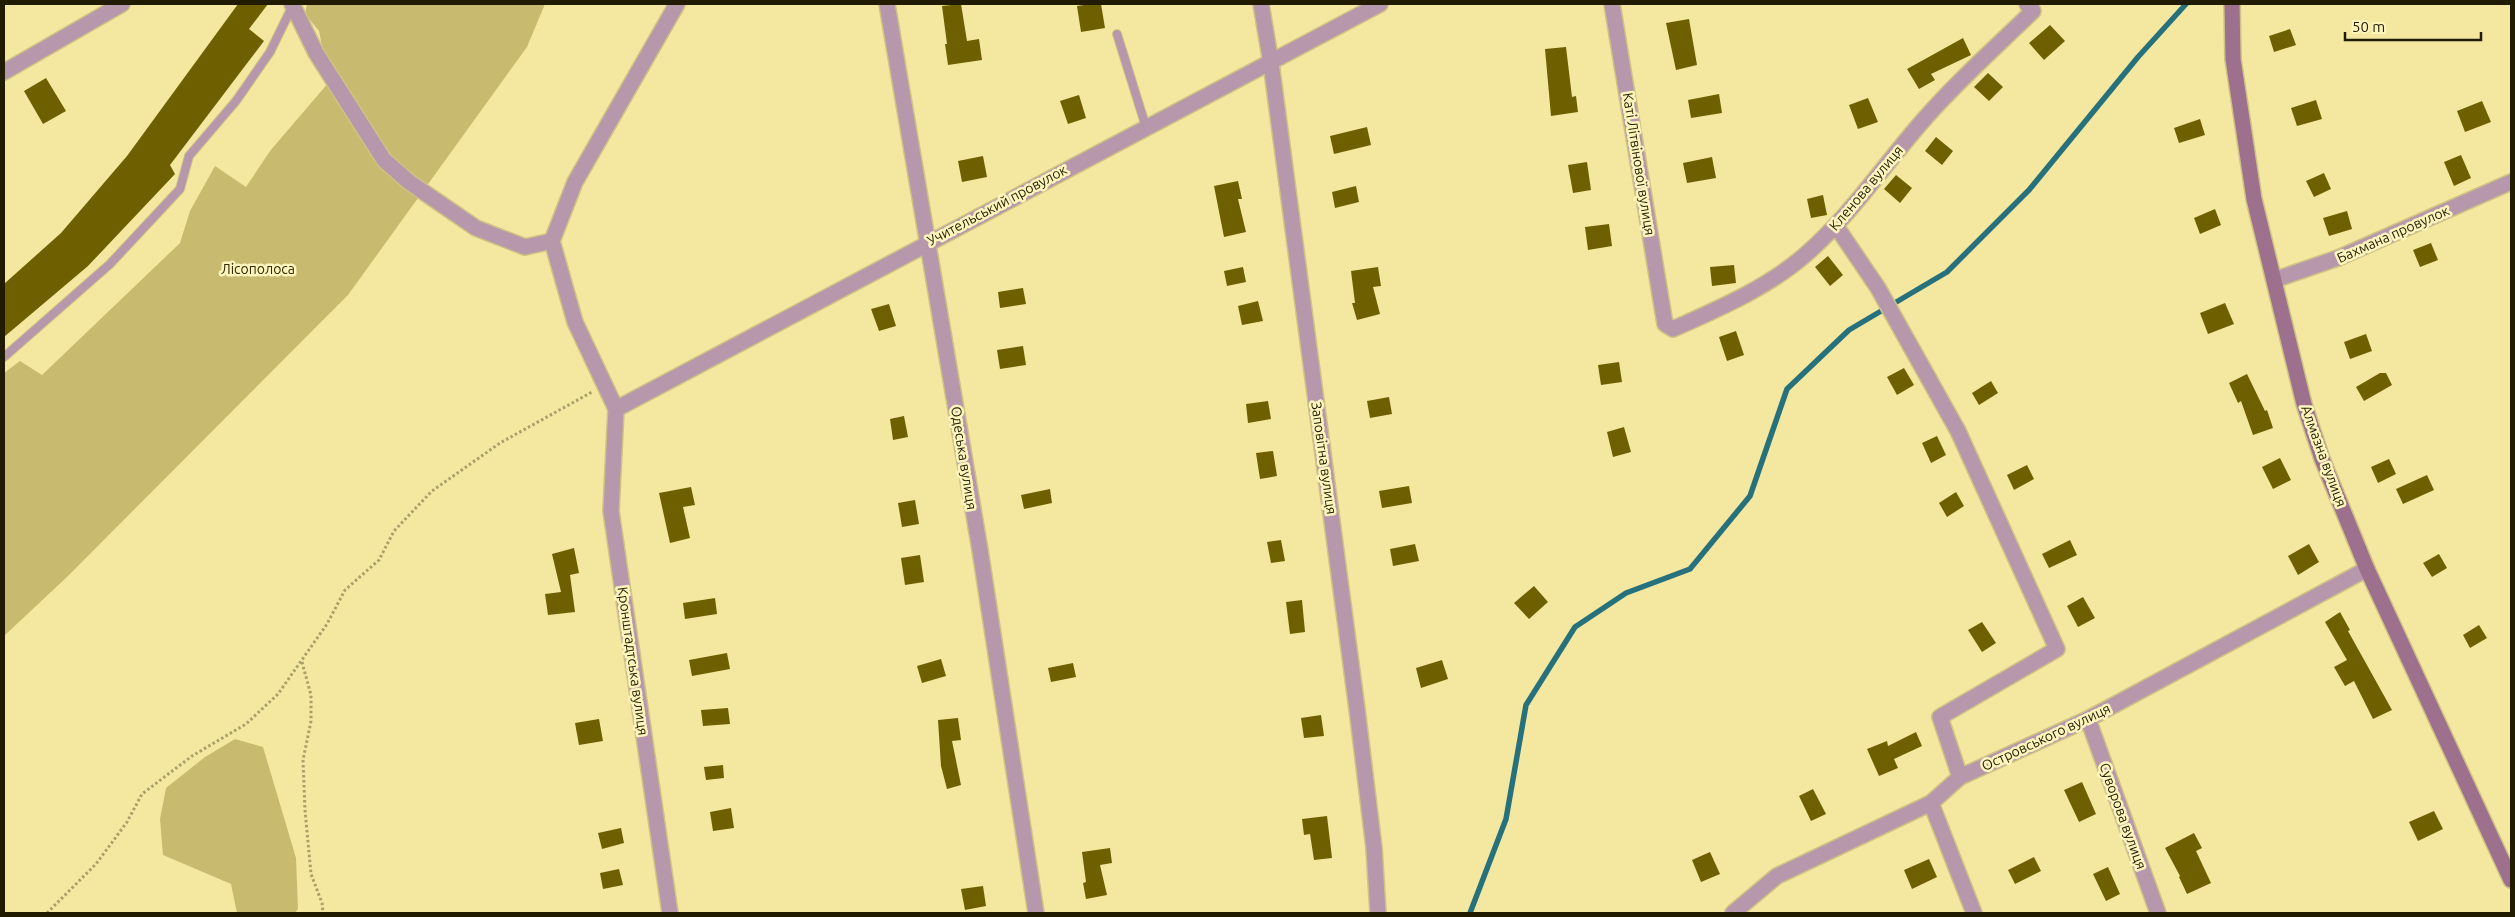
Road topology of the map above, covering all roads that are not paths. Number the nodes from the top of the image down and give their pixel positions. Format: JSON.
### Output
{"nodes":[{"id":1,"x":122,"y":4,"type":"edge"},
{"id":2,"x":677,"y":4,"type":"edge"},
{"id":3,"x":887,"y":4,"type":"edge"},
{"id":4,"x":1261,"y":4,"type":"edge"},
{"id":5,"x":1380,"y":4,"type":"edge"},
{"id":6,"x":1612,"y":4,"type":"edge"},
{"id":7,"x":2232,"y":4,"type":"edge"},
{"id":8,"x":293,"y":5,"type":"edge"},
{"id":9,"x":2035,"y":6,"type":"edge"},
{"id":10,"x":1117,"y":34,"type":"dead end"},
{"id":11,"x":1271,"y":63,"type":"junction"},
{"id":12,"x":4,"y":72,"type":"edge"},
{"id":13,"x":1146,"y":127,"type":"junction"},
{"id":14,"x":2511,"y":182,"type":"edge"},
{"id":15,"x":1836,"y":226,"type":"junction"},
{"id":16,"x":552,"y":241,"type":"junction"},
{"id":17,"x":928,"y":241,"type":"junction"},
{"id":18,"x":2274,"y":280,"type":"junction"},
{"id":19,"x":1665,"y":324,"type":"joint"},
{"id":20,"x":4,"y":357,"type":"edge"},
{"id":21,"x":616,"y":408,"type":"junction"},
{"id":22,"x":2367,"y":568,"type":"junction"},
{"id":23,"x":2088,"y":719,"type":"junction"},
{"id":24,"x":1960,"y":777,"type":"junction"},
{"id":25,"x":1932,"y":803,"type":"junction"},
{"id":26,"x":2511,"y":880,"type":"edge"},
{"id":27,"x":1741,"y":911,"type":"edge"},
{"id":28,"x":670,"y":913,"type":"edge"},
{"id":29,"x":1036,"y":913,"type":"edge"},
{"id":30,"x":1378,"y":913,"type":"edge"},
{"id":31,"x":1974,"y":913,"type":"edge"},
{"id":32,"x":2158,"y":913,"type":"edge"}],
"edges":[{"from":1,"to":12,"type":"street"},
{"from":2,"to":16,"type":"street"},
{"from":3,"to":17,"type":"street","name":"Одеська вулиця"},
{"from":4,"to":11,"type":"street","name":"Заповітна вулиця"},
{"from":5,"to":11,"type":"street","name":"Учительський провулок"},
{"from":6,"to":19,"type":"street","name":"Каті Літвінової вулиця"},
{"from":7,"to":18,"type":"main road","name":"Алмазна вулиця"},
{"from":8,"to":16,"type":"street"},
{"from":8,"to":20,"type":"lane"},
{"from":9,"to":15,"type":"street","name":"Кленова вулиця"},
{"from":10,"to":13,"type":"lane"},
{"from":11,"to":13,"type":"street","name":"Учительський провулок"},
{"from":11,"to":30,"type":"street","name":"Заповітна вулиця"},
{"from":13,"to":17,"type":"street","name":"Учительський провулок"},
{"from":14,"to":18,"type":"street","name":"Бахмана провулок"},
{"from":15,"to":19,"type":"street","name":"Кленова вулиця"},
{"from":15,"to":24,"type":"street"},
{"from":16,"to":21,"type":"street"},
{"from":17,"to":21,"type":"street","name":"Учительський провулок"},
{"from":17,"to":29,"type":"street","name":"Одеська вулиця"},
{"from":18,"to":22,"type":"main road","name":"Алмазна вулиця"},
{"from":21,"to":28,"type":"street","name":"Кронштадтська вулиця"},
{"from":22,"to":23,"type":"street","name":"Островського вулиця"},
{"from":22,"to":26,"type":"main road","name":"Алмазна вулиця"},
{"from":23,"to":24,"type":"street","name":"Островського вулиця"},
{"from":23,"to":32,"type":"street","name":"Суворова вулиця"},
{"from":24,"to":25,"type":"street","name":"Островського вулиця"},
{"from":25,"to":27,"type":"street","name":"Островського вулиця"},
{"from":25,"to":31,"type":"street"}]}
